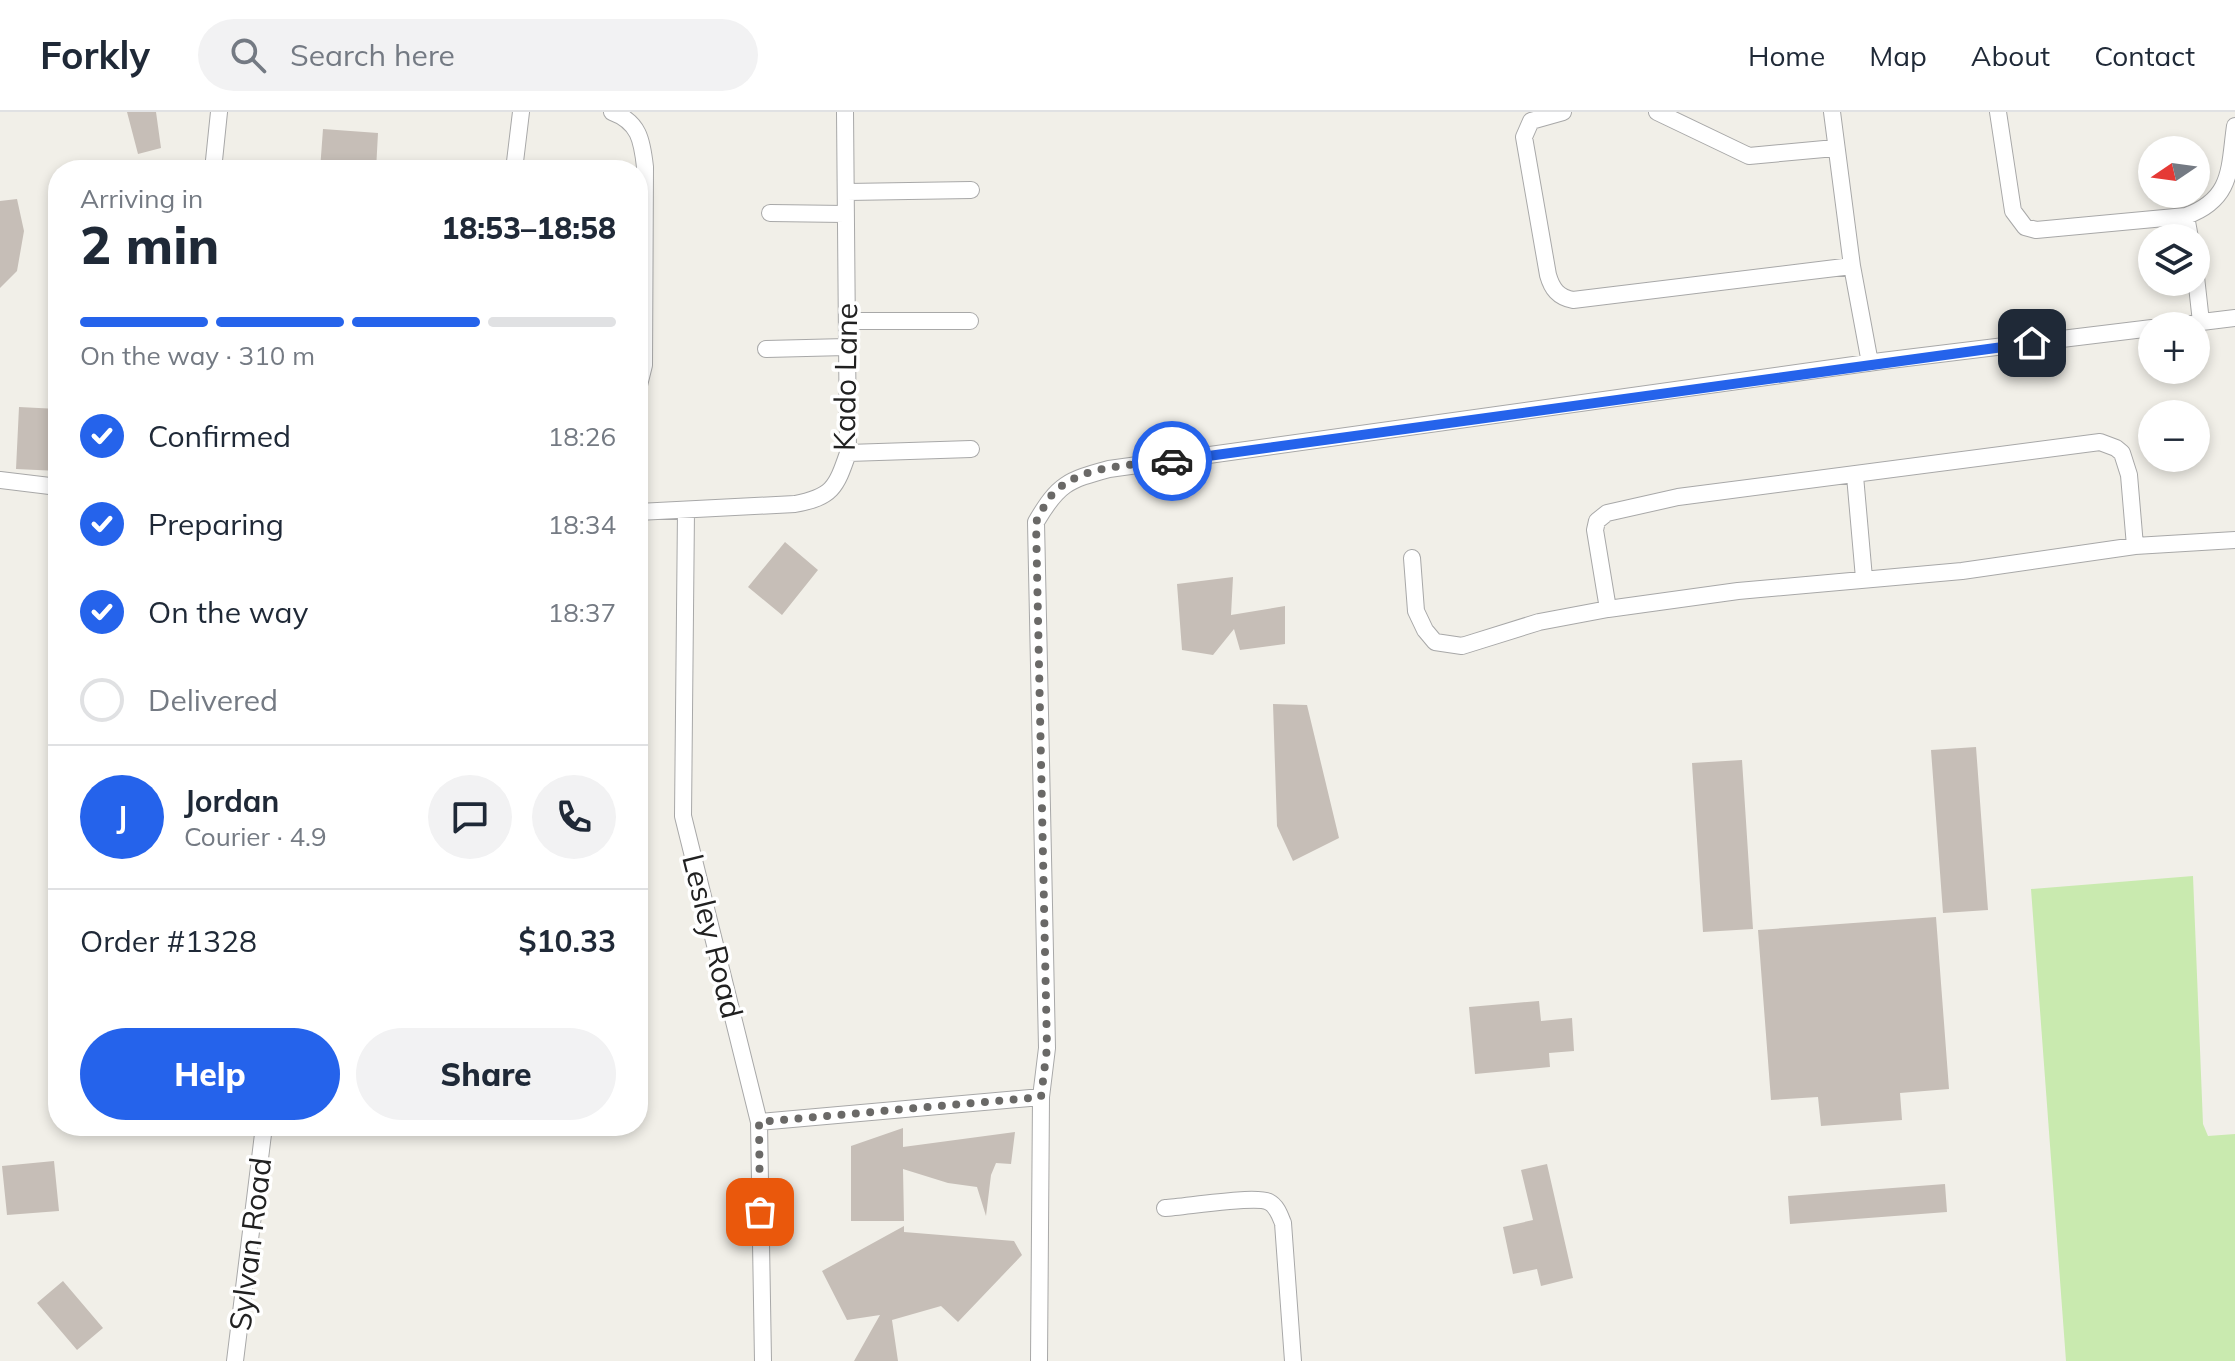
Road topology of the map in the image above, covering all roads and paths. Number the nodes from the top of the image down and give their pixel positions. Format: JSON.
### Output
{"nodes":[{"id":1,"x":219,"y":112,"type":"edge"},
{"id":2,"x":521,"y":112,"type":"edge"},
{"id":3,"x":612,"y":112,"type":"edge"},
{"id":4,"x":845,"y":112,"type":"edge"},
{"id":5,"x":1563,"y":112,"type":"edge"},
{"id":6,"x":1657,"y":112,"type":"edge"},
{"id":7,"x":1832,"y":112,"type":"edge"},
{"id":8,"x":1998,"y":112,"type":"edge"},
{"id":9,"x":2235,"y":126,"type":"edge"},
{"id":10,"x":1835,"y":148,"type":"junction"},
{"id":11,"x":214,"y":160,"type":"edge"},
{"id":12,"x":515,"y":160,"type":"edge"},
{"id":13,"x":644,"y":160,"type":"edge"},
{"id":14,"x":971,"y":190,"type":"dead end"},
{"id":15,"x":847,"y":192,"type":"junction"},
{"id":16,"x":770,"y":213,"type":"dead end"},
{"id":17,"x":845,"y":214,"type":"junction"},
{"id":18,"x":2186,"y":216,"type":"junction"},
{"id":19,"x":2187,"y":224,"type":"edge"},
{"id":20,"x":1852,"y":266,"type":"junction"},
{"id":21,"x":2234,"y":318,"type":"edge"},
{"id":22,"x":847,"y":321,"type":"junction"},
{"id":23,"x":970,"y":321,"type":"dead end"},
{"id":24,"x":2210,"y":321,"type":"edge"},
{"id":25,"x":2235,"y":329,"type":"edge"},
{"id":26,"x":2138,"y":330,"type":"edge"},
{"id":27,"x":846,"y":347,"type":"junction"},
{"id":28,"x":766,"y":349,"type":"dead end"},
{"id":29,"x":1870,"y":363,"type":"junction"},
{"id":30,"x":971,"y":449,"type":"dead end"},
{"id":31,"x":848,"y":453,"type":"junction"},
{"id":32,"x":1855,"y":476,"type":"junction"},
{"id":33,"x":0,"y":480,"type":"edge"},
{"id":34,"x":48,"y":486,"type":"edge"},
{"id":35,"x":686,"y":510,"type":"junction"},
{"id":36,"x":648,"y":512,"type":"edge"},
{"id":37,"x":2235,"y":540,"type":"edge"},
{"id":38,"x":2135,"y":546,"type":"junction"},
{"id":39,"x":1412,"y":558,"type":"dead end"},
{"id":40,"x":1864,"y":578,"type":"junction"},
{"id":41,"x":1608,"y":609,"type":"junction"},
{"id":42,"x":1041,"y":1097,"type":"junction"},
{"id":43,"x":759,"y":1122,"type":"junction"},
{"id":44,"x":263,"y":1136,"type":"edge"},
{"id":45,"x":1165,"y":1208,"type":"dead end"},
{"id":46,"x":235,"y":1361,"type":"edge"},
{"id":47,"x":763,"y":1361,"type":"edge"},
{"id":48,"x":1039,"y":1361,"type":"edge"},
{"id":49,"x":1293,"y":1361,"type":"edge"}],
"edges":[{"from":1,"to":11,"type":"street"},
{"from":2,"to":12,"type":"street"},
{"from":3,"to":13,"type":"street"},
{"from":4,"to":15,"type":"street","name":"Kado Lane"},
{"from":5,"to":20,"type":"street"},
{"from":6,"to":10,"type":"street"},
{"from":7,"to":10,"type":"street"},
{"from":8,"to":18,"type":"street"},
{"from":9,"to":18,"type":"street"},
{"from":10,"to":20,"type":"street"},
{"from":14,"to":15,"type":"street"},
{"from":15,"to":17,"type":"street","name":"Kado Lane"},
{"from":16,"to":17,"type":"street"},
{"from":17,"to":22,"type":"street","name":"Kado Lane"},
{"from":18,"to":19,"type":"street"},
{"from":20,"to":29,"type":"street"},
{"from":21,"to":24,"type":"street"},
{"from":21,"to":25,"type":"street"},
{"from":22,"to":23,"type":"street"},
{"from":22,"to":27,"type":"street","name":"Kado Lane"},
{"from":26,"to":29,"type":"street"},
{"from":27,"to":28,"type":"street"},
{"from":27,"to":31,"type":"street","name":"Kado Lane"},
{"from":29,"to":42,"type":"street"},
{"from":30,"to":31,"type":"street"},
{"from":31,"to":35,"type":"street","name":"Kado Lane"},
{"from":32,"to":38,"type":"street"},
{"from":32,"to":40,"type":"street"},
{"from":32,"to":41,"type":"street"},
{"from":33,"to":34,"type":"street"},
{"from":35,"to":36,"type":"street","name":"Kado Lane"},
{"from":35,"to":43,"type":"street","name":"Lesley Road"},
{"from":37,"to":38,"type":"street"},
{"from":38,"to":40,"type":"street"},
{"from":39,"to":41,"type":"street"},
{"from":40,"to":41,"type":"street"},
{"from":42,"to":43,"type":"street"},
{"from":42,"to":48,"type":"street"},
{"from":43,"to":47,"type":"street","name":"Lesley Road"},
{"from":44,"to":46,"type":"street","name":"Sylvan Road"},
{"from":45,"to":49,"type":"street"}]}
